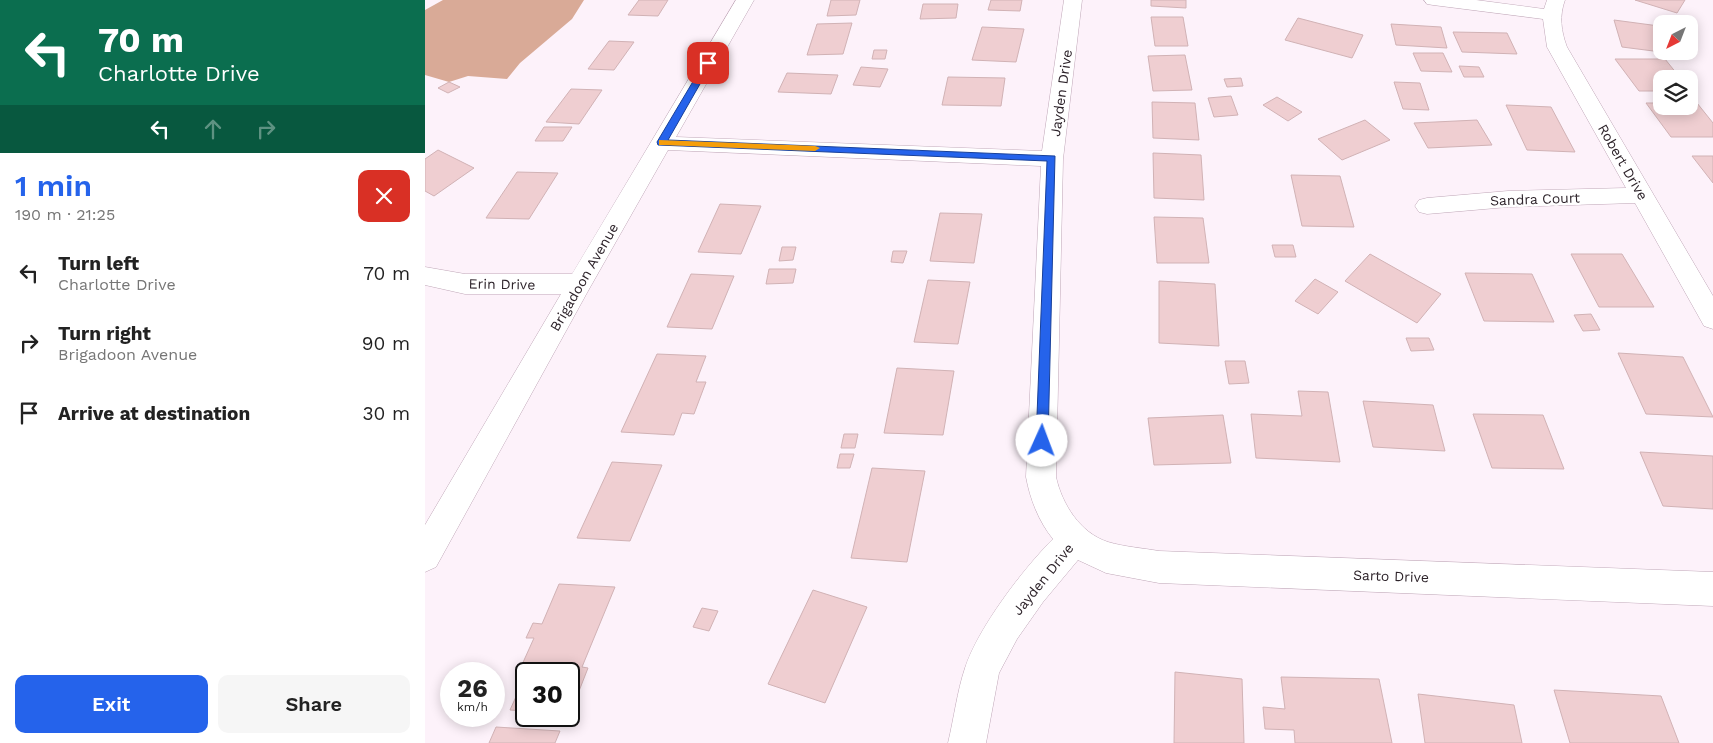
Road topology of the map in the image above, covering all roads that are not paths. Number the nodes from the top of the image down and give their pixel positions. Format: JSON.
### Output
{"nodes":[{"id":1,"x":745,"y":0,"type":"edge"},
{"id":2,"x":1073,"y":0,"type":"edge"},
{"id":3,"x":1433,"y":0,"type":"edge"},
{"id":4,"x":1554,"y":8,"type":"edge"},
{"id":5,"x":662,"y":142,"type":"junction"},
{"id":6,"x":1052,"y":159,"type":"junction"},
{"id":7,"x":1642,"y":195,"type":"junction"},
{"id":8,"x":1427,"y":206,"type":"dead end"},
{"id":9,"x":425,"y":276,"type":"edge"},
{"id":10,"x":579,"y":284,"type":"junction"},
{"id":11,"x":1713,"y":318,"type":"edge"},
{"id":12,"x":1076,"y":539,"type":"junction"},
{"id":13,"x":425,"y":556,"type":"edge"},
{"id":14,"x":1713,"y":589,"type":"edge"},
{"id":15,"x":967,"y":743,"type":"edge"}],
"edges":[{"from":1,"to":5,"type":"street","name":"Brigadoon Avenue"},
{"from":2,"to":6,"type":"street","name":"Jayden Drive"},
{"from":3,"to":4,"type":"street"},
{"from":4,"to":7,"type":"street","name":"Robert Drive"},
{"from":5,"to":6,"type":"street"},
{"from":5,"to":10,"type":"street","name":"Brigadoon Avenue"},
{"from":6,"to":12,"type":"street","name":"Jayden Drive"},
{"from":7,"to":8,"type":"street","name":"Sandra Court"},
{"from":7,"to":11,"type":"street","name":"Robert Drive"},
{"from":9,"to":10,"type":"street","name":"Erin Drive"},
{"from":10,"to":13,"type":"street","name":"Brigadoon Avenue"},
{"from":12,"to":14,"type":"street","name":"Sarto Drive"},
{"from":12,"to":15,"type":"street","name":"Jayden Drive"}]}
